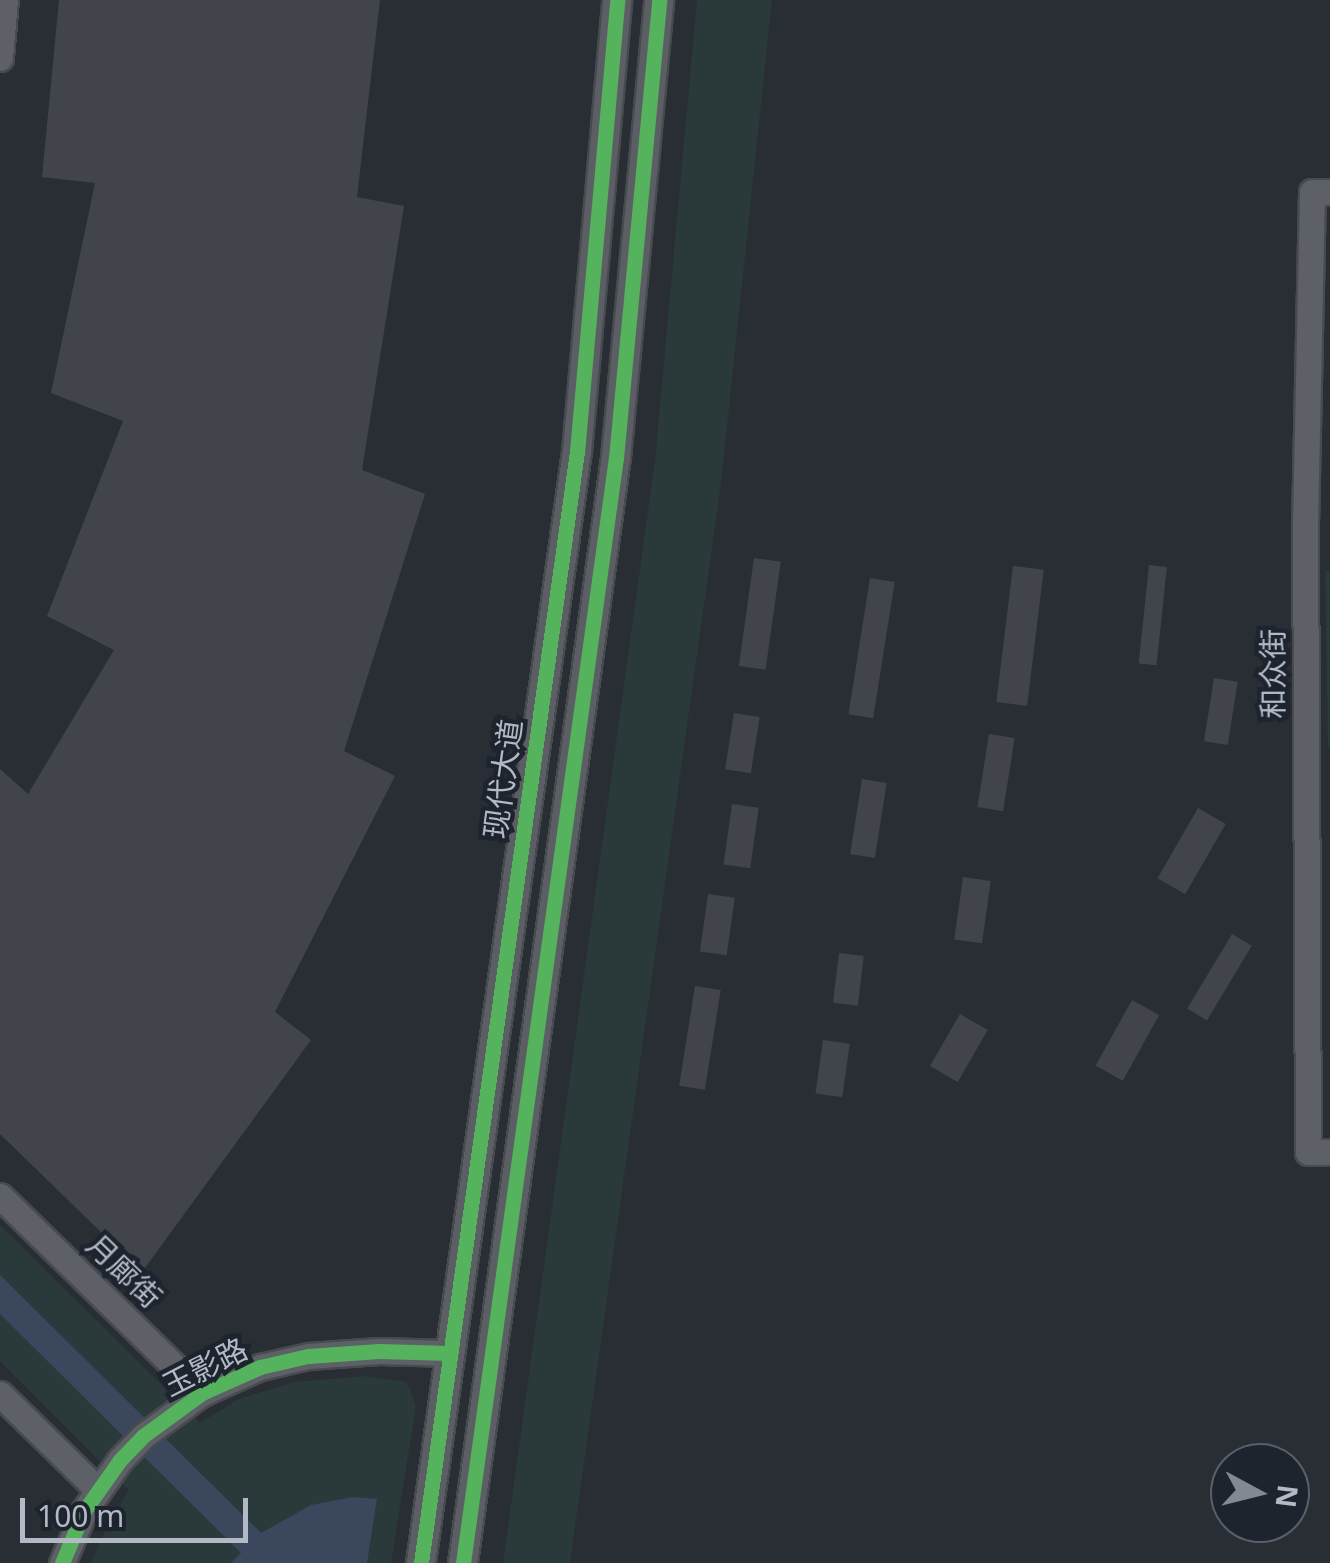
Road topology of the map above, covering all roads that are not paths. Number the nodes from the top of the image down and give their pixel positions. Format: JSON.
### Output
{"nodes":[{"id":1,"x":5,"y":0,"type":"edge"},
{"id":2,"x":617,"y":0,"type":"edge"},
{"id":3,"x":660,"y":0,"type":"edge"},
{"id":4,"x":0,"y":58,"type":"edge"},
{"id":5,"x":1330,"y":192,"type":"edge"},
{"id":6,"x":1330,"y":1152,"type":"edge"},
{"id":7,"x":0,"y":1196,"type":"edge"},
{"id":8,"x":449,"y":1353,"type":"junction"},
{"id":9,"x":202,"y":1392,"type":"junction"},
{"id":10,"x":0,"y":1394,"type":"edge"},
{"id":11,"x":98,"y":1490,"type":"junction"},
{"id":12,"x":62,"y":1563,"type":"edge"},
{"id":13,"x":421,"y":1563,"type":"edge"},
{"id":14,"x":463,"y":1563,"type":"edge"}],
"edges":[{"from":1,"to":4,"type":"street"},
{"from":2,"to":8,"type":"main road","name":"现代大道"},
{"from":3,"to":14,"type":"main road"},
{"from":5,"to":6,"type":"street","name":"和众街"},
{"from":7,"to":9,"type":"street","name":"月廊街"},
{"from":8,"to":9,"type":"street","name":"玉影路"},
{"from":8,"to":13,"type":"main road","name":"现代大道"},
{"from":9,"to":11,"type":"street","name":"玉影路"},
{"from":10,"to":11,"type":"street"},
{"from":11,"to":12,"type":"street","name":"玉影路"}]}
